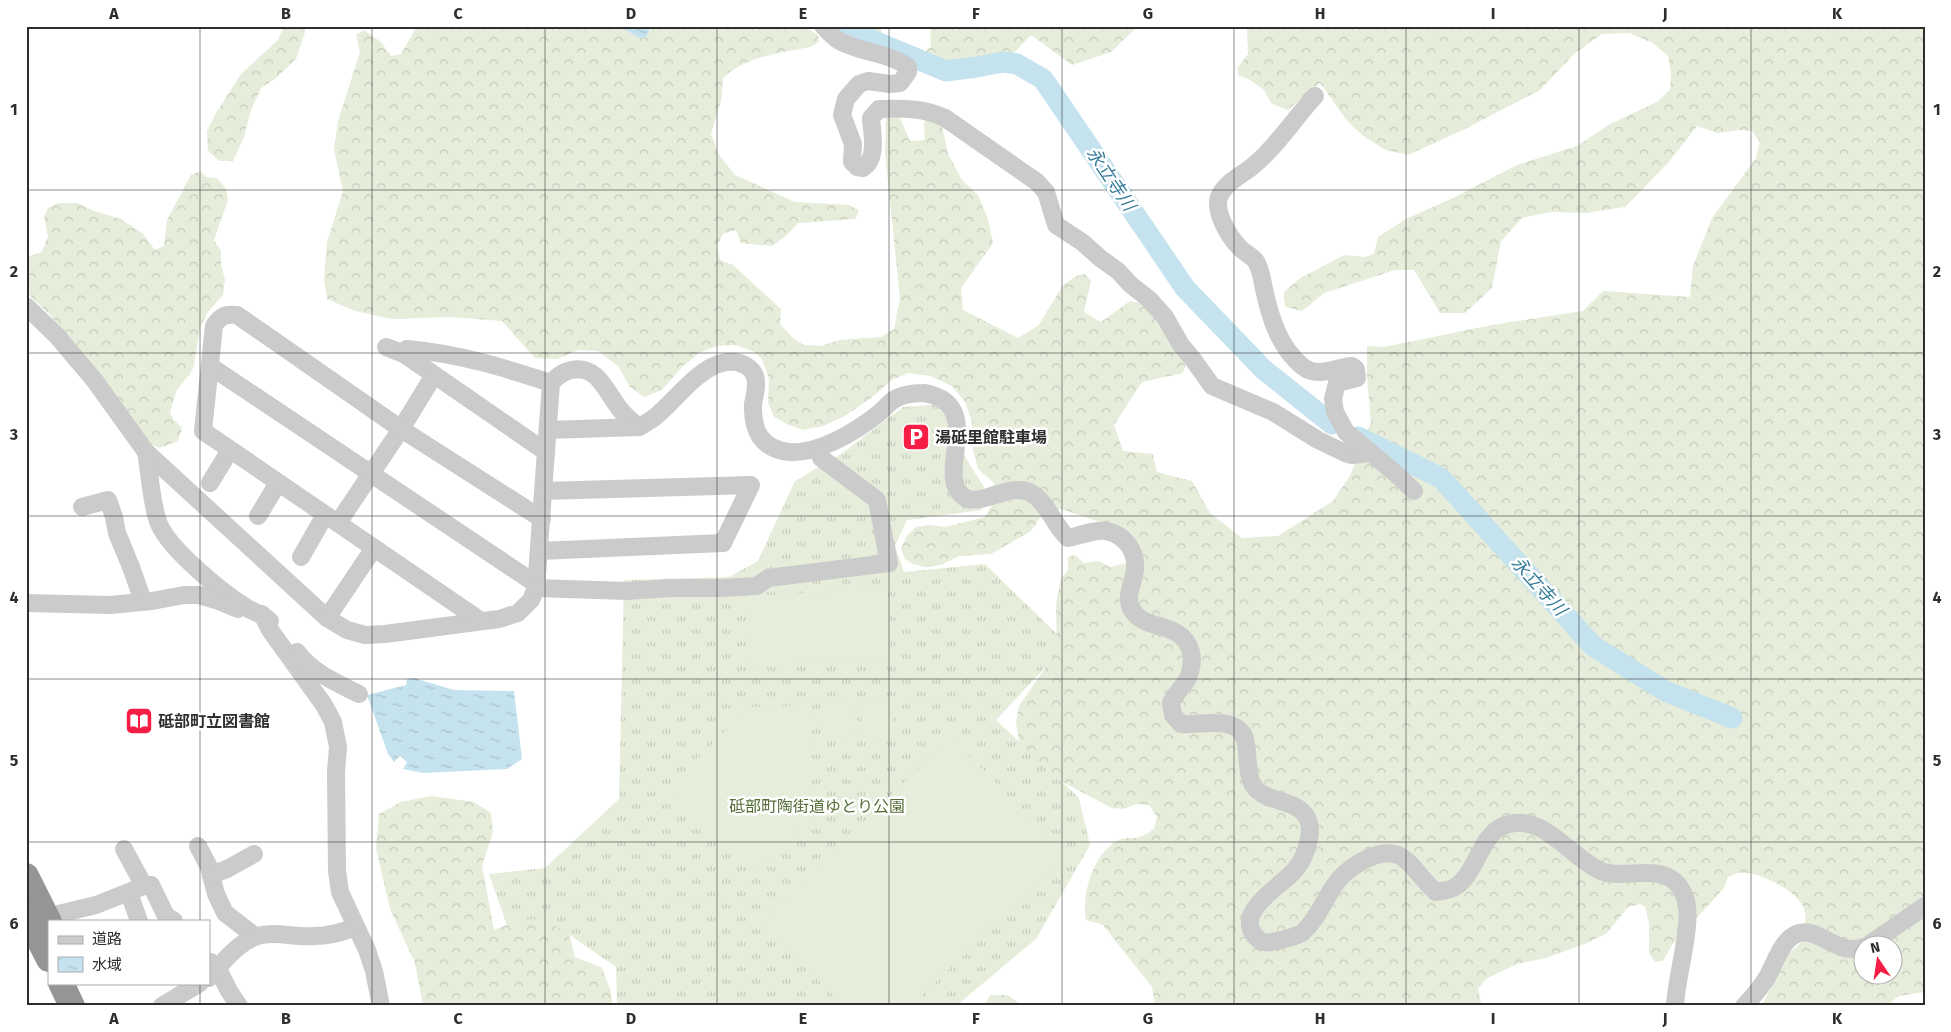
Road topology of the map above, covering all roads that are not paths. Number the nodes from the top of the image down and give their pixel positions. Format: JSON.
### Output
{"nodes":[{"id":1,"x":823,"y":26,"type":"edge"},
{"id":2,"x":1315,"y":96,"type":"dead end"},
{"id":3,"x":26,"y":306,"type":"edge"},
{"id":4,"x":386,"y":347,"type":"dead end"},
{"id":5,"x":404,"y":354,"type":"junction"},
{"id":6,"x":210,"y":366,"type":"junction"},
{"id":7,"x":434,"y":375,"type":"junction"},
{"id":8,"x":552,"y":382,"type":"junction"},
{"id":9,"x":639,"y":427,"type":"junction"},
{"id":10,"x":401,"y":428,"type":"junction"},
{"id":11,"x":548,"y":430,"type":"junction"},
{"id":12,"x":819,"y":449,"type":"junction"},
{"id":13,"x":230,"y":450,"type":"junction"},
{"id":14,"x":146,"y":452,"type":"junction"},
{"id":15,"x":546,"y":452,"type":"junction"},
{"id":16,"x":1370,"y":453,"type":"junction"},
{"id":17,"x":370,"y":474,"type":"junction"},
{"id":18,"x":210,"y":483,"type":"dead end"},
{"id":19,"x":278,"y":483,"type":"junction"},
{"id":20,"x":544,"y":491,"type":"junction"},
{"id":21,"x":1414,"y":491,"type":"dead end"},
{"id":22,"x":82,"y":507,"type":"dead end"},
{"id":23,"x":258,"y":516,"type":"dead end"},
{"id":24,"x":331,"y":519,"type":"junction"},
{"id":25,"x":542,"y":519,"type":"junction"},
{"id":26,"x":374,"y":548,"type":"junction"},
{"id":27,"x":539,"y":551,"type":"junction"},
{"id":28,"x":301,"y":556,"type":"dead end"},
{"id":29,"x":536,"y":586,"type":"junction"},
{"id":30,"x":143,"y":601,"type":"junction"},
{"id":31,"x":26,"y":602,"type":"edge"},
{"id":32,"x":255,"y":611,"type":"junction"},
{"id":33,"x":327,"y":618,"type":"junction"},
{"id":34,"x":480,"y":620,"type":"junction"},
{"id":35,"x":359,"y":694,"type":"dead end"},
{"id":36,"x":198,"y":846,"type":"dead end"},
{"id":37,"x":124,"y":849,"type":"dead end"},
{"id":38,"x":254,"y":854,"type":"dead end"},
{"id":39,"x":212,"y":875,"type":"junction"},
{"id":40,"x":26,"y":876,"type":"edge"},
{"id":41,"x":136,"y":889,"type":"junction"},
{"id":42,"x":1925,"y":906,"type":"edge"},
{"id":43,"x":40,"y":917,"type":"edge"},
{"id":44,"x":139,"y":920,"type":"edge"},
{"id":45,"x":172,"y":920,"type":"edge"},
{"id":46,"x":356,"y":928,"type":"junction"},
{"id":47,"x":1884,"y":934,"type":"edge"},
{"id":48,"x":255,"y":936,"type":"junction"},
{"id":49,"x":1854,"y":949,"type":"edge"},
{"id":50,"x":48,"y":954,"type":"edge"},
{"id":51,"x":212,"y":969,"type":"edge"},
{"id":52,"x":61,"y":984,"type":"edge"},
{"id":53,"x":79,"y":984,"type":"edge"},
{"id":54,"x":198,"y":984,"type":"edge"},
{"id":55,"x":72,"y":1006,"type":"edge"},
{"id":56,"x":90,"y":1006,"type":"edge"},
{"id":57,"x":162,"y":1006,"type":"edge"},
{"id":58,"x":239,"y":1006,"type":"edge"},
{"id":59,"x":381,"y":1006,"type":"edge"},
{"id":60,"x":1675,"y":1006,"type":"edge"},
{"id":61,"x":1744,"y":1006,"type":"edge"}],
"edges":[{"from":1,"to":16,"type":"street"},
{"from":2,"to":16,"type":"street"},
{"from":3,"to":14,"type":"street"},
{"from":4,"to":5,"type":"street"},
{"from":5,"to":7,"type":"street"},
{"from":5,"to":8,"type":"street"},
{"from":6,"to":10,"type":"street"},
{"from":6,"to":13,"type":"street"},
{"from":6,"to":17,"type":"street"},
{"from":7,"to":10,"type":"street"},
{"from":7,"to":15,"type":"street"},
{"from":8,"to":9,"type":"street"},
{"from":8,"to":11,"type":"street"},
{"from":9,"to":11,"type":"street"},
{"from":9,"to":12,"type":"street"},
{"from":10,"to":17,"type":"street"},
{"from":10,"to":25,"type":"street"},
{"from":11,"to":15,"type":"street"},
{"from":12,"to":29,"type":"street"},
{"from":12,"to":60,"type":"street"},
{"from":13,"to":18,"type":"street"},
{"from":13,"to":19,"type":"street"},
{"from":14,"to":32,"type":"street"},
{"from":14,"to":33,"type":"street"},
{"from":15,"to":20,"type":"street"},
{"from":16,"to":21,"type":"street"},
{"from":17,"to":24,"type":"street"},
{"from":17,"to":29,"type":"street"},
{"from":19,"to":23,"type":"street"},
{"from":19,"to":24,"type":"street"},
{"from":20,"to":25,"type":"street"},
{"from":20,"to":27,"type":"street"},
{"from":22,"to":30,"type":"street"},
{"from":24,"to":26,"type":"street"},
{"from":24,"to":28,"type":"street"},
{"from":25,"to":27,"type":"street"},
{"from":26,"to":33,"type":"street"},
{"from":26,"to":34,"type":"street"},
{"from":27,"to":29,"type":"street"},
{"from":29,"to":34,"type":"street"},
{"from":30,"to":31,"type":"street"},
{"from":30,"to":32,"type":"street"},
{"from":32,"to":35,"type":"street"},
{"from":32,"to":46,"type":"street"},
{"from":33,"to":34,"type":"street"},
{"from":36,"to":39,"type":"street"},
{"from":37,"to":41,"type":"street"},
{"from":38,"to":39,"type":"street"},
{"from":39,"to":48,"type":"street"},
{"from":40,"to":43,"type":"highway"},
{"from":41,"to":43,"type":"street"},
{"from":41,"to":44,"type":"street"},
{"from":41,"to":45,"type":"street"},
{"from":42,"to":47,"type":"street"},
{"from":43,"to":50,"type":"highway"},
{"from":46,"to":48,"type":"street"},
{"from":46,"to":59,"type":"street"},
{"from":48,"to":51,"type":"street"},
{"from":49,"to":61,"type":"street"},
{"from":51,"to":58,"type":"street"},
{"from":52,"to":55,"type":"highway"},
{"from":53,"to":56,"type":"highway"},
{"from":54,"to":57,"type":"street"}]}
